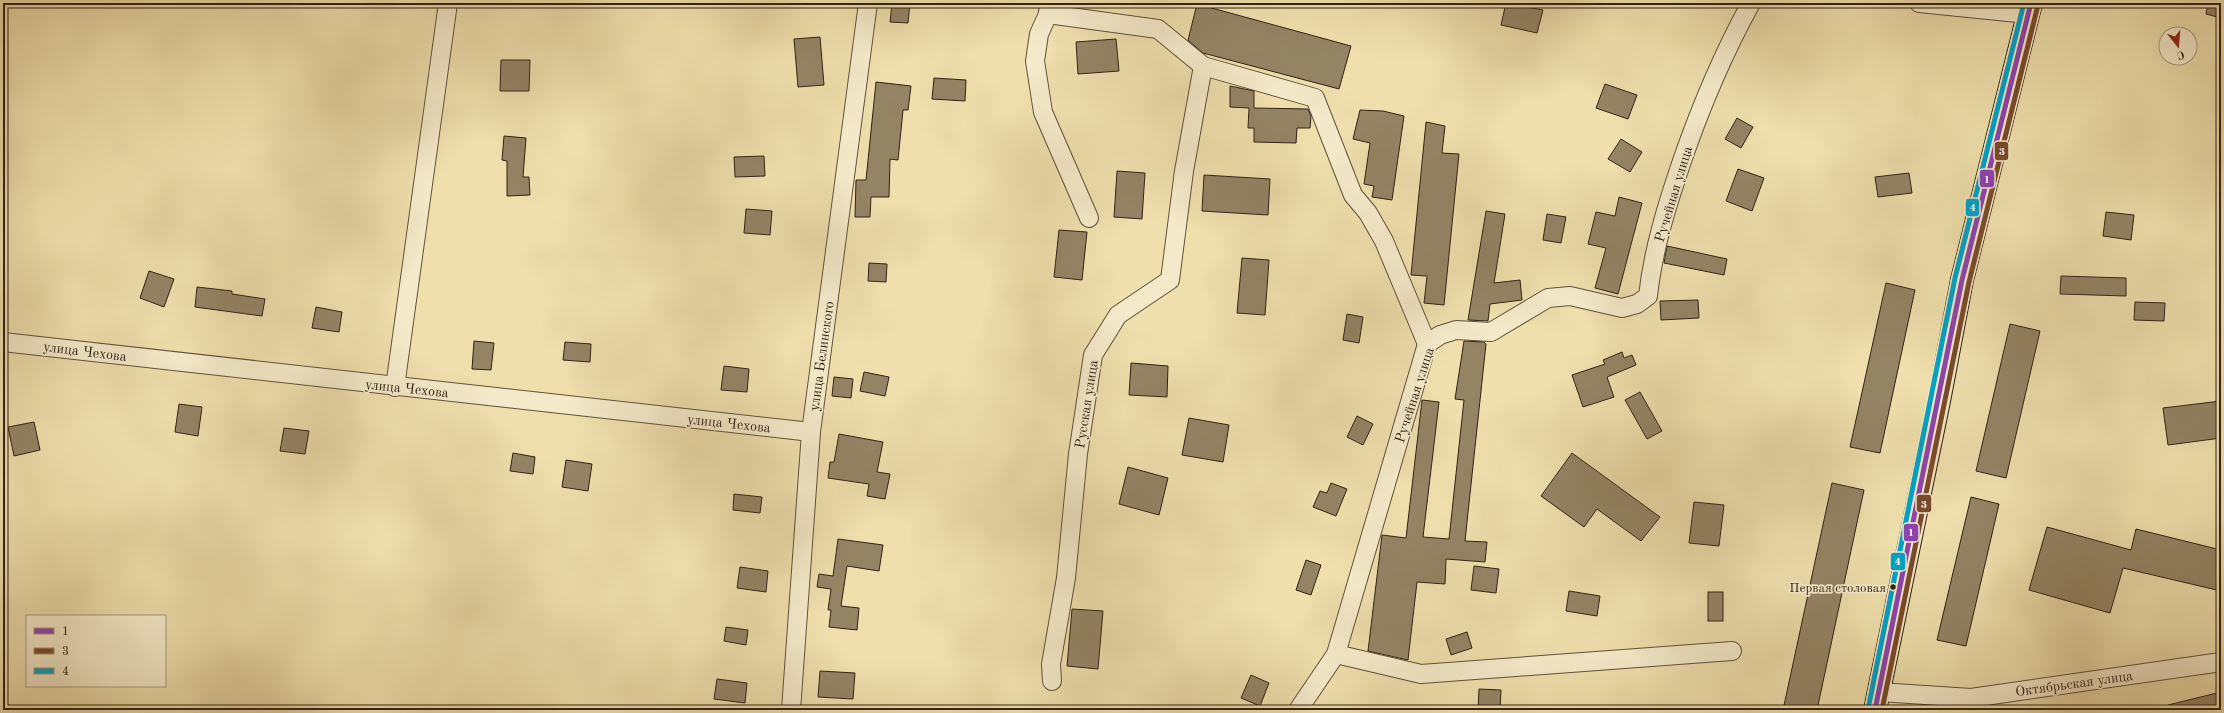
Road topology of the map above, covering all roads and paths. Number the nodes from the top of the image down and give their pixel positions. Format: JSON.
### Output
{"nodes":[{"id":1,"x":448,"y":3,"type":"edge"},
{"id":2,"x":868,"y":3,"type":"edge"},
{"id":3,"x":1752,"y":3,"type":"edge"},
{"id":4,"x":1919,"y":3,"type":"edge"},
{"id":5,"x":1048,"y":8,"type":"edge"},
{"id":6,"x":2029,"y":9,"type":"edge"},
{"id":7,"x":1203,"y":66,"type":"junction"},
{"id":8,"x":1089,"y":218,"type":"dead end"},
{"id":9,"x":3,"y":342,"type":"edge"},
{"id":10,"x":1427,"y":344,"type":"junction"},
{"id":11,"x":395,"y":387,"type":"junction"},
{"id":12,"x":811,"y":432,"type":"junction"},
{"id":13,"x":1732,"y":651,"type":"dead end"},
{"id":14,"x":1336,"y":654,"type":"junction"},
{"id":15,"x":2221,"y":662,"type":"edge"},
{"id":16,"x":1052,"y":681,"type":"dead end"},
{"id":17,"x":1877,"y":701,"type":"edge"},
{"id":18,"x":791,"y":710,"type":"edge"},
{"id":19,"x":1298,"y":710,"type":"edge"}],
"edges":[{"from":1,"to":11,"type":"street"},
{"from":2,"to":12,"type":"street","name":"улица Белинского"},
{"from":3,"to":10,"type":"street","name":"Ручейная улица"},
{"from":4,"to":6,"type":"street"},
{"from":5,"to":7,"type":"street"},
{"from":5,"to":8,"type":"street"},
{"from":6,"to":17,"type":"main road"},
{"from":7,"to":10,"type":"street"},
{"from":7,"to":16,"type":"street","name":"Русская улица"},
{"from":9,"to":11,"type":"street","name":"улица Чехова"},
{"from":10,"to":14,"type":"street","name":"Ручейная улица"},
{"from":11,"to":12,"type":"street","name":"улица Чехова"},
{"from":12,"to":18,"type":"street","name":"улица Белинского"},
{"from":13,"to":14,"type":"street"},
{"from":14,"to":19,"type":"street","name":"Ручейная улица"},
{"from":15,"to":17,"type":"street","name":"Октябрьская улица"}]}
